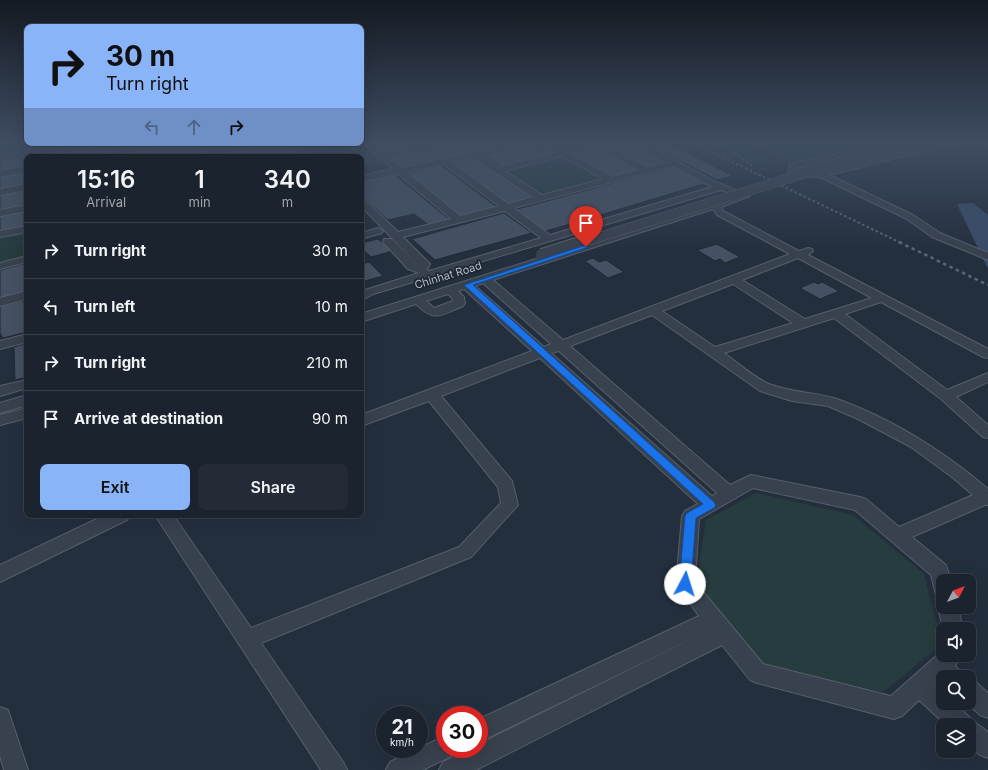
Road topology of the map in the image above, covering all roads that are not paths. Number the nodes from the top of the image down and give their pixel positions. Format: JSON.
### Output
{"nodes":[{"id":1,"x":408,"y":178,"type":"edge"},
{"id":2,"x":466,"y":178,"type":"edge"},
{"id":3,"x":510,"y":178,"type":"edge"},
{"id":4,"x":607,"y":178,"type":"edge"},
{"id":5,"x":619,"y":178,"type":"edge"},
{"id":6,"x":704,"y":178,"type":"edge"},
{"id":7,"x":769,"y":178,"type":"edge"},
{"id":8,"x":789,"y":178,"type":"edge"},
{"id":9,"x":829,"y":178,"type":"edge"},
{"id":10,"x":611,"y":180,"type":"junction"},
{"id":11,"x":718,"y":185,"type":"junction"},
{"id":12,"x":24,"y":188,"type":"edge"},
{"id":13,"x":0,"y":192,"type":"edge"},
{"id":14,"x":541,"y":198,"type":"junction"},
{"id":15,"x":364,"y":204,"type":"edge"},
{"id":16,"x":715,"y":206,"type":"junction"},
{"id":17,"x":505,"y":208,"type":"junction"},
{"id":18,"x":24,"y":209,"type":"edge"},
{"id":19,"x":0,"y":213,"type":"edge"},
{"id":20,"x":364,"y":217,"type":"edge"},
{"id":21,"x":458,"y":220,"type":"junction"},
{"id":22,"x":24,"y":230,"type":"edge"},
{"id":23,"x":378,"y":231,"type":"junction"},
{"id":24,"x":0,"y":234,"type":"edge"},
{"id":25,"x":364,"y":235,"type":"edge"},
{"id":26,"x":396,"y":236,"type":"junction"},
{"id":27,"x":545,"y":236,"type":"junction"},
{"id":28,"x":538,"y":252,"type":"junction"},
{"id":29,"x":803,"y":252,"type":"junction"},
{"id":30,"x":988,"y":257,"type":"edge"},
{"id":31,"x":24,"y":261,"type":"edge"},
{"id":32,"x":0,"y":266,"type":"edge"},
{"id":33,"x":424,"y":272,"type":"junction"},
{"id":34,"x":486,"y":279,"type":"junction"},
{"id":35,"x":733,"y":279,"type":"junction"},
{"id":36,"x":467,"y":285,"type":"junction"},
{"id":37,"x":450,"y":290,"type":"junction"},
{"id":38,"x":364,"y":294,"type":"edge"},
{"id":39,"x":364,"y":294,"type":"edge"},
{"id":40,"x":24,"y":297,"type":"edge"},
{"id":41,"x":883,"y":298,"type":"junction"},
{"id":42,"x":418,"y":300,"type":"junction"},
{"id":43,"x":0,"y":302,"type":"edge"},
{"id":44,"x":652,"y":310,"type":"junction"},
{"id":45,"x":364,"y":311,"type":"edge"},
{"id":46,"x":836,"y":314,"type":"junction"},
{"id":47,"x":364,"y":317,"type":"edge"},
{"id":48,"x":804,"y":324,"type":"junction"},
{"id":49,"x":24,"y":339,"type":"edge"},
{"id":50,"x":988,"y":344,"type":"edge"},
{"id":51,"x":0,"y":345,"type":"edge"},
{"id":52,"x":560,"y":345,"type":"junction"},
{"id":53,"x":542,"y":352,"type":"junction"},
{"id":54,"x":714,"y":352,"type":"junction"},
{"id":55,"x":988,"y":354,"type":"edge"},
{"id":56,"x":988,"y":377,"type":"edge"},
{"id":57,"x":24,"y":386,"type":"edge"},
{"id":58,"x":431,"y":394,"type":"junction"},
{"id":59,"x":946,"y":396,"type":"junction"},
{"id":60,"x":24,"y":400,"type":"edge"},
{"id":61,"x":1,"y":404,"type":"edge"},
{"id":62,"x":24,"y":412,"type":"edge"},
{"id":63,"x":364,"y":420,"type":"edge"},
{"id":64,"x":988,"y":433,"type":"edge"},
{"id":65,"x":729,"y":494,"type":"junction"},
{"id":66,"x":987,"y":497,"type":"edge"},
{"id":67,"x":711,"y":505,"type":"junction"},
{"id":68,"x":116,"y":518,"type":"edge"},
{"id":69,"x":166,"y":518,"type":"edge"},
{"id":70,"x":897,"y":536,"type":"junction"},
{"id":71,"x":0,"y":574,"type":"edge"},
{"id":72,"x":940,"y":574,"type":"edge"},
{"id":73,"x":719,"y":626,"type":"junction"},
{"id":74,"x":247,"y":638,"type":"junction"},
{"id":75,"x":948,"y":666,"type":"edge"},
{"id":76,"x":919,"y":686,"type":"junction"},
{"id":77,"x":976,"y":697,"type":"edge"},
{"id":78,"x":988,"y":707,"type":"edge"},
{"id":79,"x":0,"y":718,"type":"edge"},
{"id":80,"x":955,"y":718,"type":"edge"},
{"id":81,"x":488,"y":727,"type":"edge"},
{"id":82,"x":976,"y":736,"type":"edge"},
{"id":83,"x":988,"y":747,"type":"edge"},
{"id":84,"x":436,"y":752,"type":"edge"},
{"id":85,"x":16,"y":770,"type":"edge"},
{"id":86,"x":335,"y":770,"type":"edge"},
{"id":87,"x":398,"y":770,"type":"edge"},
{"id":88,"x":451,"y":770,"type":"edge"}],
"edges":[{"from":1,"to":21,"type":"street"},
{"from":2,"to":17,"type":"street"},
{"from":3,"to":14,"type":"street"},
{"from":4,"to":10,"type":"street"},
{"from":5,"to":10,"type":"street"},
{"from":6,"to":11,"type":"street"},
{"from":7,"to":28,"type":"street"},
{"from":8,"to":28,"type":"street","bridge":true},
{"from":9,"to":30,"type":"street"},
{"from":10,"to":14,"type":"street"},
{"from":11,"to":16,"type":"street"},
{"from":11,"to":27,"type":"street"},
{"from":12,"to":13,"type":"street"},
{"from":14,"to":17,"type":"street"},
{"from":15,"to":26,"type":"street"},
{"from":16,"to":29,"type":"street"},
{"from":16,"to":34,"type":"street"},
{"from":17,"to":21,"type":"street"},
{"from":17,"to":27,"type":"street"},
{"from":18,"to":19,"type":"street"},
{"from":20,"to":23,"type":"street"},
{"from":21,"to":26,"type":"street"},
{"from":22,"to":24,"type":"street"},
{"from":23,"to":25,"type":"street"},
{"from":23,"to":33,"type":"street"},
{"from":26,"to":33,"type":"street"},
{"from":27,"to":33,"type":"street"},
{"from":28,"to":38,"type":"street","name":"Chinhat Road"},
{"from":28,"to":45,"type":"street"},
{"from":29,"to":35,"type":"street"},
{"from":29,"to":41,"type":"street"},
{"from":29,"to":50,"type":"street"},
{"from":31,"to":32,"type":"street"},
{"from":33,"to":39,"type":"street"},
{"from":34,"to":36,"type":"street"},
{"from":34,"to":52,"type":"street"},
{"from":35,"to":44,"type":"street"},
{"from":35,"to":48,"type":"street"},
{"from":36,"to":37,"type":"street"},
{"from":36,"to":53,"type":"street"},
{"from":37,"to":42,"type":"street"},
{"from":37,"to":42,"type":"street"},
{"from":40,"to":43,"type":"street"},
{"from":41,"to":46,"type":"street"},
{"from":41,"to":55,"type":"street"},
{"from":42,"to":47,"type":"street"},
{"from":44,"to":52,"type":"street"},
{"from":44,"to":54,"type":"street"},
{"from":46,"to":48,"type":"street"},
{"from":46,"to":59,"type":"street"},
{"from":48,"to":54,"type":"street"},
{"from":49,"to":51,"type":"street"},
{"from":52,"to":53,"type":"street"},
{"from":52,"to":65,"type":"street"},
{"from":53,"to":58,"type":"street"},
{"from":53,"to":67,"type":"street"},
{"from":54,"to":66,"type":"street"},
{"from":56,"to":59,"type":"street"},
{"from":57,"to":61,"type":"street"},
{"from":58,"to":63,"type":"street"},
{"from":58,"to":74,"type":"street"},
{"from":59,"to":64,"type":"street"},
{"from":60,"to":61,"type":"street"},
{"from":61,"to":62,"type":"street"},
{"from":65,"to":67,"type":"street"},
{"from":65,"to":70,"type":"street"},
{"from":66,"to":70,"type":"street"},
{"from":67,"to":73,"type":"street"},
{"from":68,"to":71,"type":"street"},
{"from":69,"to":74,"type":"street"},
{"from":70,"to":72,"type":"street"},
{"from":73,"to":76,"type":"street"},
{"from":73,"to":81,"type":"street"},
{"from":73,"to":88,"type":"street"},
{"from":74,"to":86,"type":"street"},
{"from":75,"to":76,"type":"street"},
{"from":76,"to":80,"type":"street"},
{"from":77,"to":78,"type":"street"},
{"from":79,"to":85,"type":"street"},
{"from":82,"to":83,"type":"street"},
{"from":84,"to":87,"type":"street"}]}
